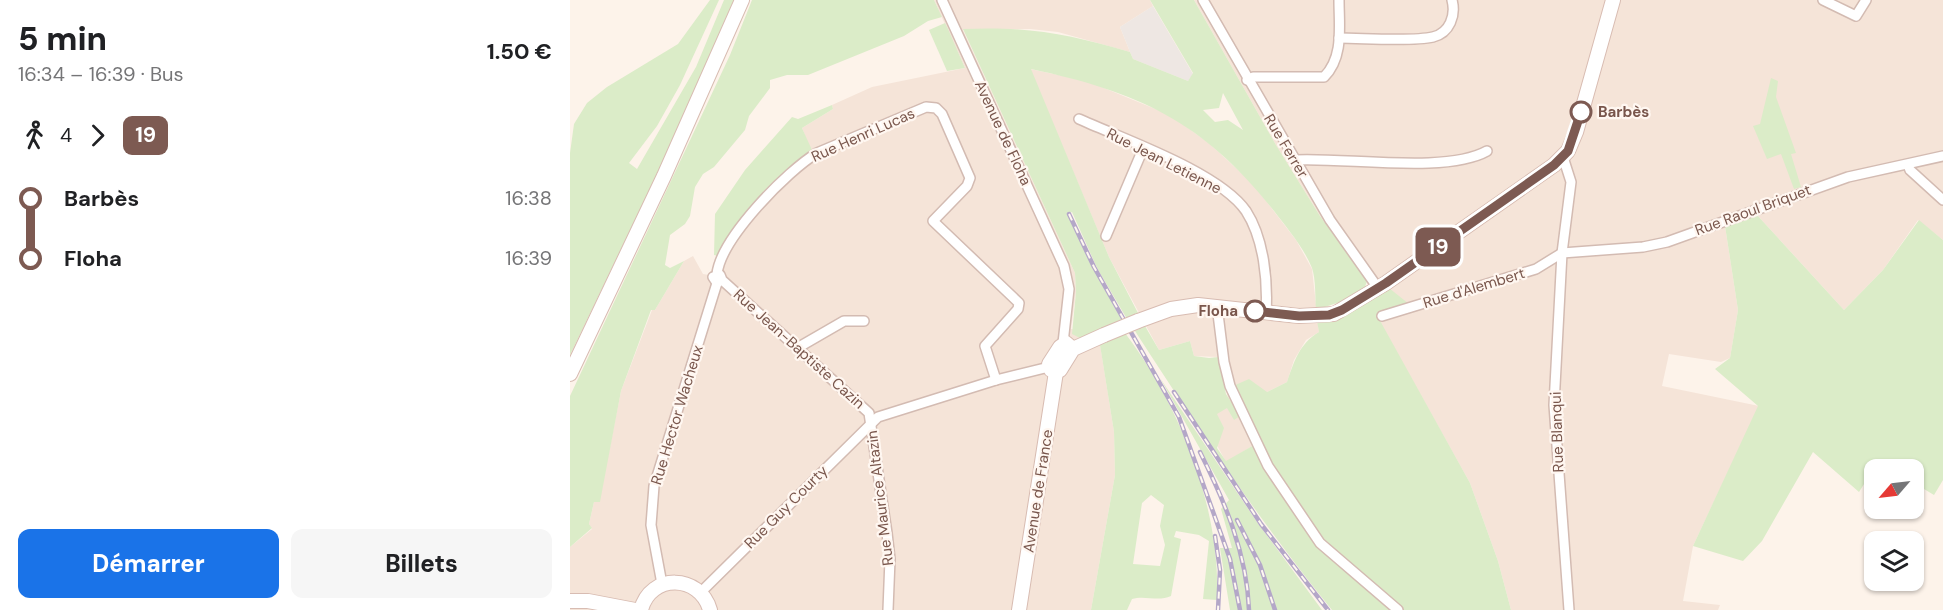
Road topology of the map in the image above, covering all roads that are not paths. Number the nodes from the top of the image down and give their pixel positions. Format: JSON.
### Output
{"nodes":[{"id":1,"x":742,"y":0,"type":"edge"},
{"id":2,"x":942,"y":0,"type":"edge"},
{"id":3,"x":1203,"y":0,"type":"edge"},
{"id":4,"x":1339,"y":0,"type":"edge"},
{"id":5,"x":1452,"y":0,"type":"edge"},
{"id":6,"x":1823,"y":0,"type":"edge"},
{"id":7,"x":1866,"y":0,"type":"edge"},
{"id":8,"x":1610,"y":1,"type":"edge"},
{"id":9,"x":1340,"y":38,"type":"junction"},
{"id":10,"x":1247,"y":80,"type":"junction"},
{"id":11,"x":1079,"y":119,"type":"dead end"},
{"id":12,"x":1143,"y":148,"type":"junction"},
{"id":13,"x":1487,"y":152,"type":"dead end"},
{"id":14,"x":1943,"y":156,"type":"edge"},
{"id":15,"x":1563,"y":157,"type":"junction"},
{"id":16,"x":804,"y":160,"type":"joint"},
{"id":17,"x":1295,"y":160,"type":"junction"},
{"id":18,"x":1908,"y":165,"type":"junction"},
{"id":19,"x":1943,"y":200,"type":"edge"},
{"id":20,"x":1106,"y":236,"type":"dead end"},
{"id":21,"x":1562,"y":253,"type":"junction"},
{"id":22,"x":719,"y":279,"type":"junction"},
{"id":23,"x":1372,"y":291,"type":"junction"},
{"id":24,"x":1217,"y":306,"type":"junction"},
{"id":25,"x":1266,"y":313,"type":"junction"},
{"id":26,"x":1382,"y":316,"type":"dead end"},
{"id":27,"x":864,"y":321,"type":"dead end"},
{"id":28,"x":1068,"y":346,"type":"junction"},
{"id":29,"x":799,"y":347,"type":"junction"},
{"id":30,"x":1052,"y":370,"type":"junction"},
{"id":31,"x":570,"y":374,"type":"edge"},
{"id":32,"x":996,"y":380,"type":"junction"},
{"id":33,"x":871,"y":422,"type":"junction"},
{"id":34,"x":662,"y":584,"type":"junction"},
{"id":35,"x":701,"y":592,"type":"junction"},
{"id":36,"x":570,"y":601,"type":"edge"},
{"id":37,"x":635,"y":610,"type":"edge"},
{"id":38,"x":640,"y":610,"type":"edge"},
{"id":39,"x":710,"y":610,"type":"edge"},
{"id":40,"x":888,"y":610,"type":"edge"},
{"id":41,"x":1019,"y":610,"type":"edge"},
{"id":42,"x":1398,"y":610,"type":"edge"},
{"id":43,"x":1569,"y":610,"type":"edge"}],
"edges":[{"from":1,"to":31,"type":"street"},
{"from":2,"to":28,"type":"street","name":"Avenue de Floha"},
{"from":3,"to":10,"type":"street","name":"Rue Ferrer"},
{"from":4,"to":9,"type":"street"},
{"from":5,"to":9,"type":"street"},
{"from":6,"to":7,"type":"street"},
{"from":8,"to":15,"type":"street"},
{"from":9,"to":10,"type":"street"},
{"from":10,"to":17,"type":"street","name":"Rue Ferrer"},
{"from":11,"to":12,"type":"street","name":"Rue Jean Letienne"},
{"from":12,"to":20,"type":"street"},
{"from":12,"to":25,"type":"street","name":"Rue Jean Letienne"},
{"from":13,"to":17,"type":"street"},
{"from":14,"to":18,"type":"street","name":"Rue Raoul Briquet"},
{"from":15,"to":21,"type":"street","name":"Rue Blanqui"},
{"from":15,"to":23,"type":"street"},
{"from":16,"to":22,"type":"street","name":"Rue Hector Wacheux"},
{"from":16,"to":32,"type":"street","name":"Rue Henri Lucas"},
{"from":17,"to":23,"type":"street","name":"Rue Ferrer"},
{"from":18,"to":19,"type":"street"},
{"from":18,"to":21,"type":"street","name":"Rue Raoul Briquet"},
{"from":21,"to":26,"type":"street","name":"Rue d'Alembert"},
{"from":21,"to":43,"type":"street","name":"Rue Blanqui"},
{"from":22,"to":29,"type":"street","name":"Rue Jean-Baptiste Cazin"},
{"from":22,"to":34,"type":"street","name":"Rue Hector Wacheux"},
{"from":23,"to":25,"type":"street"},
{"from":24,"to":25,"type":"street"},
{"from":24,"to":28,"type":"street","bridge":true},
{"from":24,"to":42,"type":"street"},
{"from":27,"to":29,"type":"street"},
{"from":28,"to":30,"type":"street"},
{"from":29,"to":33,"type":"street","name":"Rue Jean-Baptiste Cazin"},
{"from":30,"to":32,"type":"street","name":"Rue Guy Courty"},
{"from":30,"to":41,"type":"street","name":"Avenue de France"},
{"from":32,"to":33,"type":"street","name":"Rue Guy Courty"},
{"from":33,"to":35,"type":"street","name":"Rue Guy Courty"},
{"from":33,"to":40,"type":"street","name":"Rue Maurice Altazin"},
{"from":34,"to":35,"type":"street"},
{"from":34,"to":38,"type":"street"},
{"from":35,"to":39,"type":"street"},
{"from":36,"to":37,"type":"street"}]}
